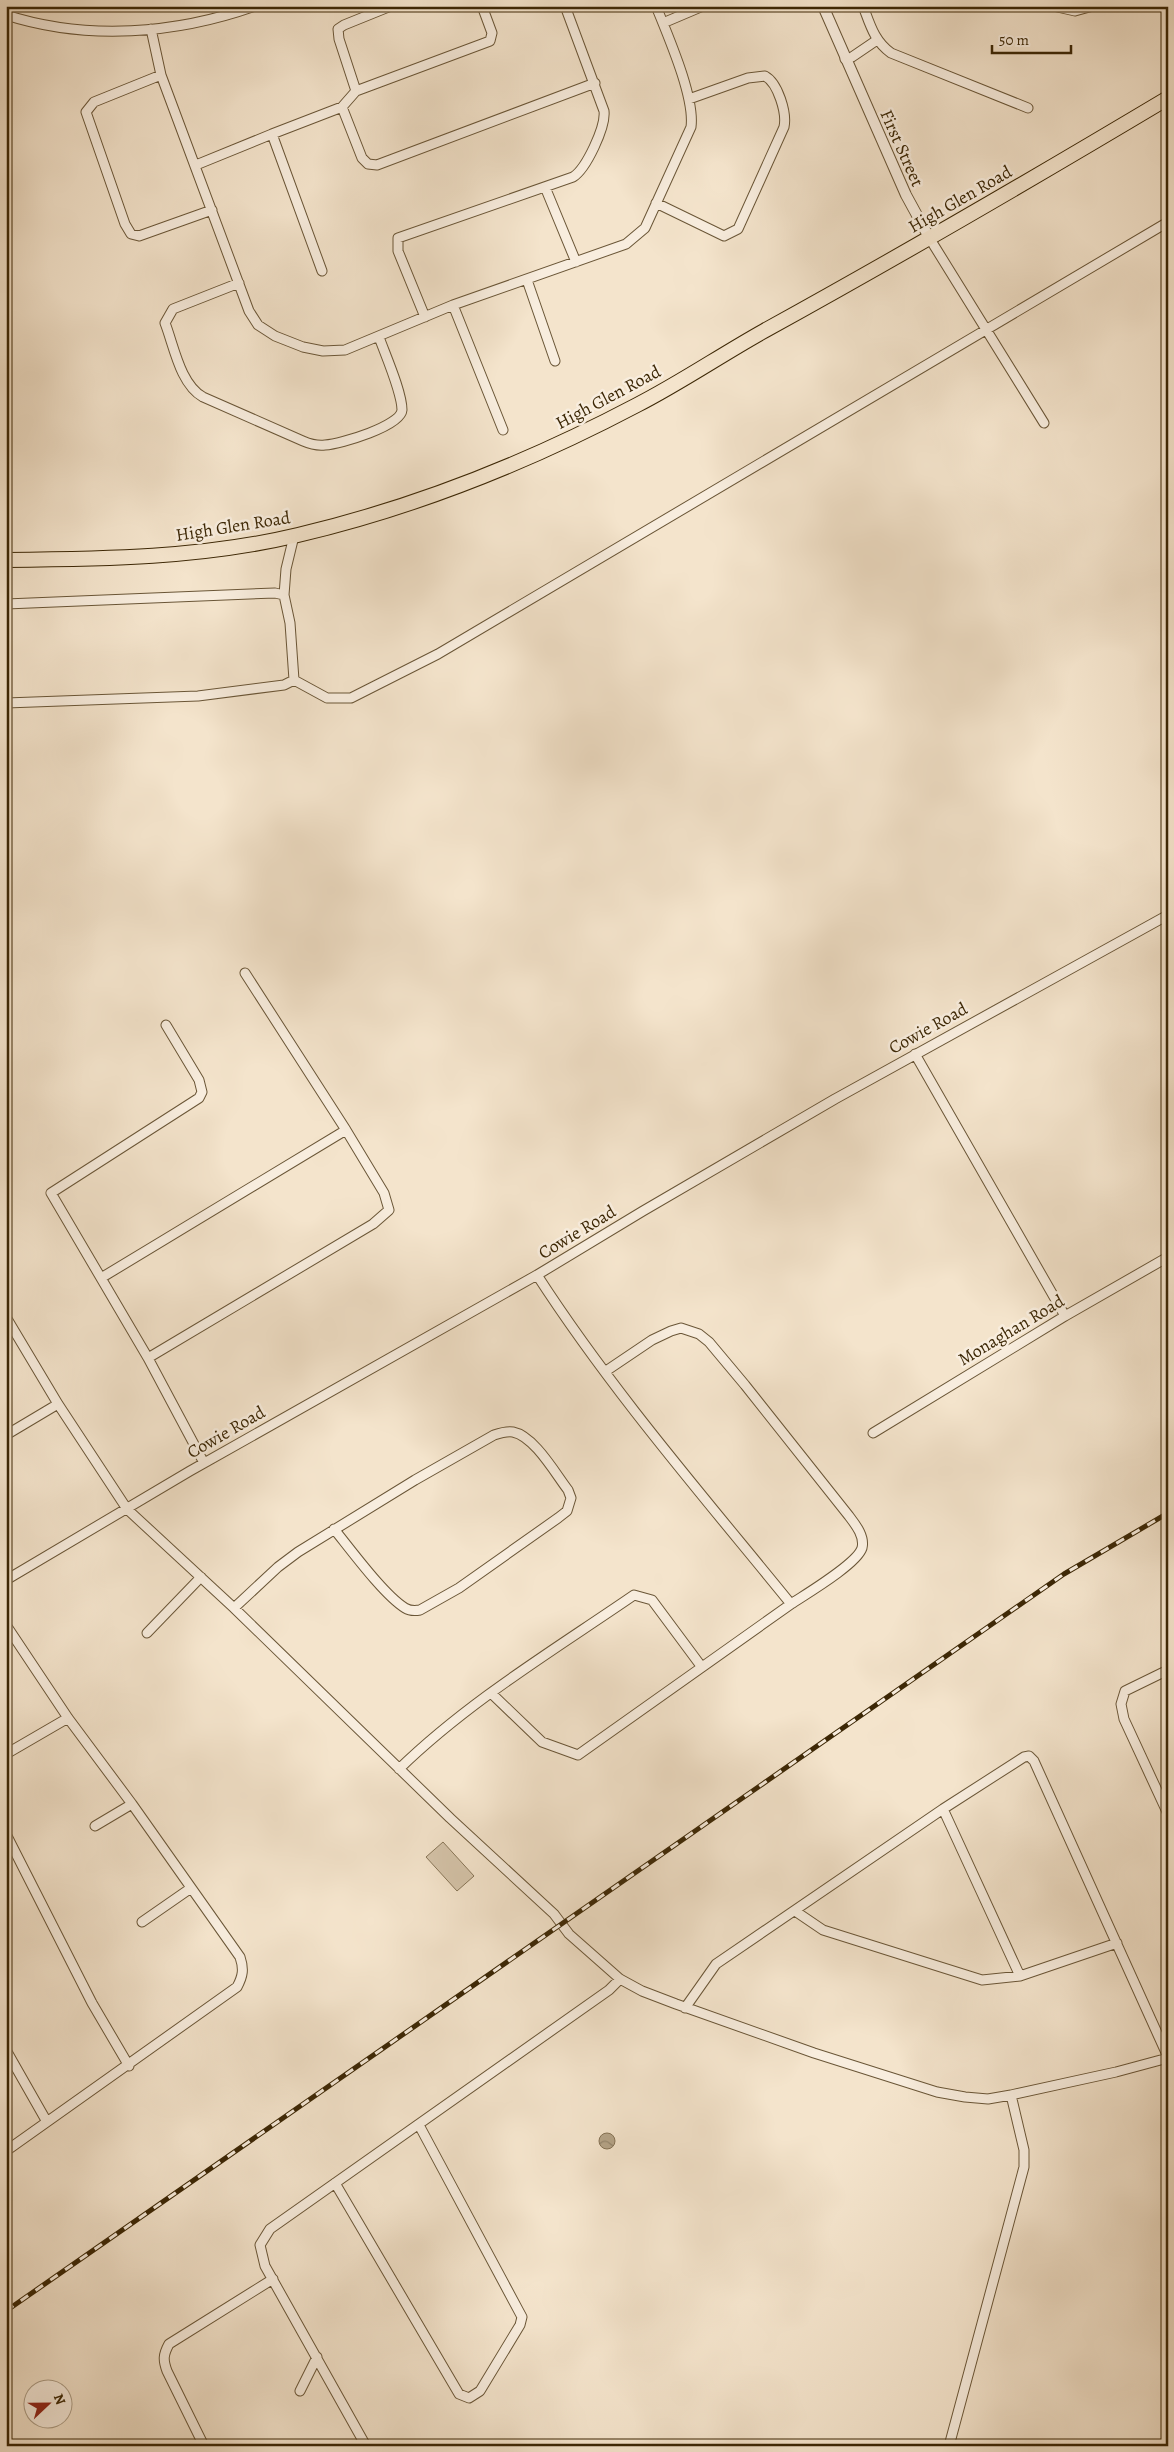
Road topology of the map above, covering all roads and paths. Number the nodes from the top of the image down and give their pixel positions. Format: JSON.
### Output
{"nodes":[{"id":1,"x":255,"y":6,"type":"edge"},
{"id":2,"x":391,"y":6,"type":"edge"},
{"id":3,"x":482,"y":6,"type":"edge"},
{"id":4,"x":565,"y":6,"type":"edge"},
{"id":5,"x":656,"y":6,"type":"edge"},
{"id":6,"x":704,"y":6,"type":"edge"},
{"id":7,"x":823,"y":6,"type":"edge"},
{"id":8,"x":863,"y":6,"type":"edge"},
{"id":9,"x":1053,"y":6,"type":"edge"},
{"id":10,"x":1093,"y":6,"type":"edge"},
{"id":11,"x":6,"y":16,"type":"edge"},
{"id":12,"x":663,"y":23,"type":"junction"},
{"id":13,"x":151,"y":29,"type":"junction"},
{"id":14,"x":877,"y":40,"type":"junction"},
{"id":15,"x":845,"y":59,"type":"junction"},
{"id":16,"x":161,"y":75,"type":"junction"},
{"id":17,"x":594,"y":83,"type":"junction"},
{"id":18,"x":356,"y":91,"type":"junction"},
{"id":19,"x":1168,"y":98,"type":"edge"},
{"id":20,"x":689,"y":99,"type":"junction"},
{"id":21,"x":342,"y":108,"type":"junction"},
{"id":22,"x":1028,"y":108,"type":"dead end"},
{"id":23,"x":272,"y":134,"type":"junction"},
{"id":24,"x":196,"y":165,"type":"junction"},
{"id":25,"x":545,"y":187,"type":"junction"},
{"id":26,"x":656,"y":203,"type":"junction"},
{"id":27,"x":212,"y":210,"type":"junction"},
{"id":28,"x":1168,"y":222,"type":"edge"},
{"id":29,"x":930,"y":239,"type":"junction"},
{"id":30,"x":576,"y":262,"type":"junction"},
{"id":31,"x":322,"y":271,"type":"dead end"},
{"id":32,"x":527,"y":280,"type":"junction"},
{"id":33,"x":239,"y":283,"type":"junction"},
{"id":34,"x":453,"y":305,"type":"junction"},
{"id":35,"x":425,"y":317,"type":"junction"},
{"id":36,"x":986,"y":329,"type":"junction"},
{"id":37,"x":379,"y":337,"type":"junction"},
{"id":38,"x":555,"y":361,"type":"dead end"},
{"id":39,"x":1044,"y":424,"type":"dead end"},
{"id":40,"x":502,"y":430,"type":"dead end"},
{"id":41,"x":294,"y":536,"type":"junction"},
{"id":42,"x":6,"y":560,"type":"edge"},
{"id":43,"x":284,"y":594,"type":"junction"},
{"id":44,"x":6,"y":604,"type":"edge"},
{"id":45,"x":294,"y":680,"type":"junction"},
{"id":46,"x":6,"y":703,"type":"edge"},
{"id":47,"x":1168,"y":915,"type":"edge"},
{"id":48,"x":245,"y":973,"type":"dead end"},
{"id":49,"x":166,"y":1024,"type":"dead end"},
{"id":50,"x":915,"y":1054,"type":"junction"},
{"id":51,"x":346,"y":1130,"type":"junction"},
{"id":52,"x":1168,"y":1257,"type":"edge"},
{"id":53,"x":537,"y":1275,"type":"junction"},
{"id":54,"x":101,"y":1278,"type":"junction"},
{"id":55,"x":1065,"y":1316,"type":"junction"},
{"id":56,"x":6,"y":1317,"type":"edge"},
{"id":57,"x":148,"y":1358,"type":"junction"},
{"id":58,"x":606,"y":1371,"type":"junction"},
{"id":59,"x":58,"y":1404,"type":"junction"},
{"id":60,"x":873,"y":1433,"type":"dead end"},
{"id":61,"x":6,"y":1435,"type":"edge"},
{"id":62,"x":204,"y":1463,"type":"junction"},
{"id":63,"x":127,"y":1509,"type":"junction"},
{"id":64,"x":334,"y":1529,"type":"junction"},
{"id":65,"x":201,"y":1577,"type":"junction"},
{"id":66,"x":6,"y":1580,"type":"edge"},
{"id":67,"x":791,"y":1604,"type":"junction"},
{"id":68,"x":234,"y":1608,"type":"junction"},
{"id":69,"x":6,"y":1625,"type":"edge"},
{"id":70,"x":147,"y":1633,"type":"dead end"},
{"id":71,"x":10,"y":1638,"type":"edge"},
{"id":72,"x":702,"y":1666,"type":"junction"},
{"id":73,"x":1168,"y":1670,"type":"edge"},
{"id":74,"x":491,"y":1693,"type":"junction"},
{"id":75,"x":68,"y":1718,"type":"junction"},
{"id":76,"x":6,"y":1754,"type":"edge"},
{"id":77,"x":399,"y":1769,"type":"junction"},
{"id":78,"x":132,"y":1804,"type":"junction"},
{"id":79,"x":943,"y":1809,"type":"junction"},
{"id":80,"x":1168,"y":1814,"type":"edge"},
{"id":81,"x":95,"y":1826,"type":"dead end"},
{"id":82,"x":6,"y":1834,"type":"edge"},
{"id":83,"x":192,"y":1888,"type":"junction"},
{"id":84,"x":795,"y":1911,"type":"junction"},
{"id":85,"x":142,"y":1922,"type":"dead end"},
{"id":86,"x":1117,"y":1944,"type":"junction"},
{"id":87,"x":1020,"y":1976,"type":"junction"},
{"id":88,"x":620,"y":1979,"type":"junction"},
{"id":89,"x":686,"y":2008,"type":"junction"},
{"id":90,"x":6,"y":2050,"type":"edge"},
{"id":91,"x":1168,"y":2058,"type":"edge"},
{"id":92,"x":129,"y":2066,"type":"junction"},
{"id":93,"x":1011,"y":2095,"type":"junction"},
{"id":94,"x":47,"y":2122,"type":"junction"},
{"id":95,"x":419,"y":2124,"type":"junction"},
{"id":96,"x":6,"y":2152,"type":"edge"},
{"id":97,"x":335,"y":2183,"type":"junction"},
{"id":98,"x":272,"y":2279,"type":"junction"},
{"id":99,"x":317,"y":2357,"type":"junction"},
{"id":100,"x":300,"y":2391,"type":"dead end"},
{"id":101,"x":204,"y":2446,"type":"edge"},
{"id":102,"x":366,"y":2446,"type":"edge"},
{"id":103,"x":950,"y":2446,"type":"edge"}],
"edges":[{"from":1,"to":13,"type":"street"},
{"from":2,"to":18,"type":"street"},
{"from":3,"to":18,"type":"street"},
{"from":4,"to":17,"type":"street"},
{"from":5,"to":12,"type":"street"},
{"from":6,"to":12,"type":"street"},
{"from":7,"to":15,"type":"street","name":"First Street"},
{"from":8,"to":14,"type":"street"},
{"from":9,"to":10,"type":"street"},
{"from":11,"to":13,"type":"street"},
{"from":12,"to":20,"type":"street"},
{"from":13,"to":16,"type":"street"},
{"from":14,"to":15,"type":"street"},
{"from":14,"to":22,"type":"street"},
{"from":15,"to":29,"type":"street","name":"First Street"},
{"from":16,"to":24,"type":"street"},
{"from":16,"to":27,"type":"street"},
{"from":17,"to":21,"type":"street"},
{"from":17,"to":25,"type":"street"},
{"from":18,"to":21,"type":"street"},
{"from":19,"to":29,"type":"main road","name":"High Glen Road"},
{"from":20,"to":26,"type":"street"},
{"from":20,"to":26,"type":"street"},
{"from":21,"to":23,"type":"street"},
{"from":23,"to":24,"type":"street"},
{"from":23,"to":31,"type":"street"},
{"from":24,"to":27,"type":"street"},
{"from":25,"to":30,"type":"street"},
{"from":25,"to":35,"type":"street"},
{"from":26,"to":30,"type":"street"},
{"from":27,"to":33,"type":"street"},
{"from":28,"to":36,"type":"street"},
{"from":29,"to":36,"type":"street","name":"First Street"},
{"from":29,"to":41,"type":"main road","name":"High Glen Road"},
{"from":30,"to":32,"type":"street"},
{"from":32,"to":34,"type":"street"},
{"from":32,"to":38,"type":"street"},
{"from":33,"to":37,"type":"street"},
{"from":33,"to":37,"type":"street"},
{"from":34,"to":35,"type":"street"},
{"from":34,"to":40,"type":"street"},
{"from":35,"to":37,"type":"street"},
{"from":36,"to":39,"type":"street","name":"First Street"},
{"from":36,"to":45,"type":"street"},
{"from":41,"to":42,"type":"main road","name":"High Glen Road"},
{"from":41,"to":43,"type":"street"},
{"from":43,"to":44,"type":"street"},
{"from":43,"to":45,"type":"street"},
{"from":45,"to":46,"type":"street"},
{"from":47,"to":50,"type":"street","name":"Cowie Road"},
{"from":48,"to":51,"type":"street"},
{"from":49,"to":54,"type":"street"},
{"from":50,"to":53,"type":"street","name":"Cowie Road"},
{"from":50,"to":55,"type":"street"},
{"from":51,"to":54,"type":"street"},
{"from":51,"to":57,"type":"street"},
{"from":52,"to":55,"type":"street","name":"Monaghan Road"},
{"from":53,"to":58,"type":"street"},
{"from":53,"to":62,"type":"street","name":"Cowie Road"},
{"from":54,"to":57,"type":"street"},
{"from":55,"to":60,"type":"street","name":"Monaghan Road"},
{"from":56,"to":59,"type":"street"},
{"from":57,"to":62,"type":"street"},
{"from":58,"to":67,"type":"street"},
{"from":58,"to":67,"type":"street"},
{"from":59,"to":61,"type":"street"},
{"from":59,"to":63,"type":"street"},
{"from":62,"to":63,"type":"street","name":"Cowie Road"},
{"from":63,"to":65,"type":"street"},
{"from":63,"to":66,"type":"street","name":"Cowie Road"},
{"from":64,"to":64,"type":"street"},
{"from":64,"to":68,"type":"street"},
{"from":65,"to":68,"type":"street"},
{"from":65,"to":70,"type":"street"},
{"from":67,"to":72,"type":"street"},
{"from":68,"to":77,"type":"street"},
{"from":69,"to":71,"type":"street"},
{"from":71,"to":75,"type":"street"},
{"from":72,"to":74,"type":"street"},
{"from":72,"to":74,"type":"street"},
{"from":73,"to":80,"type":"street"},
{"from":74,"to":77,"type":"street"},
{"from":75,"to":76,"type":"street"},
{"from":75,"to":78,"type":"street"},
{"from":77,"to":88,"type":"street"},
{"from":78,"to":81,"type":"street"},
{"from":78,"to":83,"type":"street"},
{"from":79,"to":84,"type":"street"},
{"from":79,"to":86,"type":"street"},
{"from":79,"to":87,"type":"street"},
{"from":82,"to":92,"type":"street"},
{"from":83,"to":85,"type":"street"},
{"from":83,"to":92,"type":"street"},
{"from":84,"to":87,"type":"street"},
{"from":84,"to":89,"type":"street"},
{"from":86,"to":87,"type":"street"},
{"from":86,"to":91,"type":"street"},
{"from":88,"to":89,"type":"street"},
{"from":88,"to":95,"type":"street"},
{"from":89,"to":93,"type":"street"},
{"from":90,"to":94,"type":"street"},
{"from":91,"to":93,"type":"street"},
{"from":92,"to":94,"type":"street"},
{"from":93,"to":103,"type":"street"},
{"from":94,"to":96,"type":"street"},
{"from":95,"to":97,"type":"street"},
{"from":95,"to":97,"type":"street"},
{"from":97,"to":98,"type":"street"},
{"from":98,"to":99,"type":"street"},
{"from":98,"to":101,"type":"street"},
{"from":99,"to":100,"type":"street"},
{"from":99,"to":102,"type":"street"}]}
